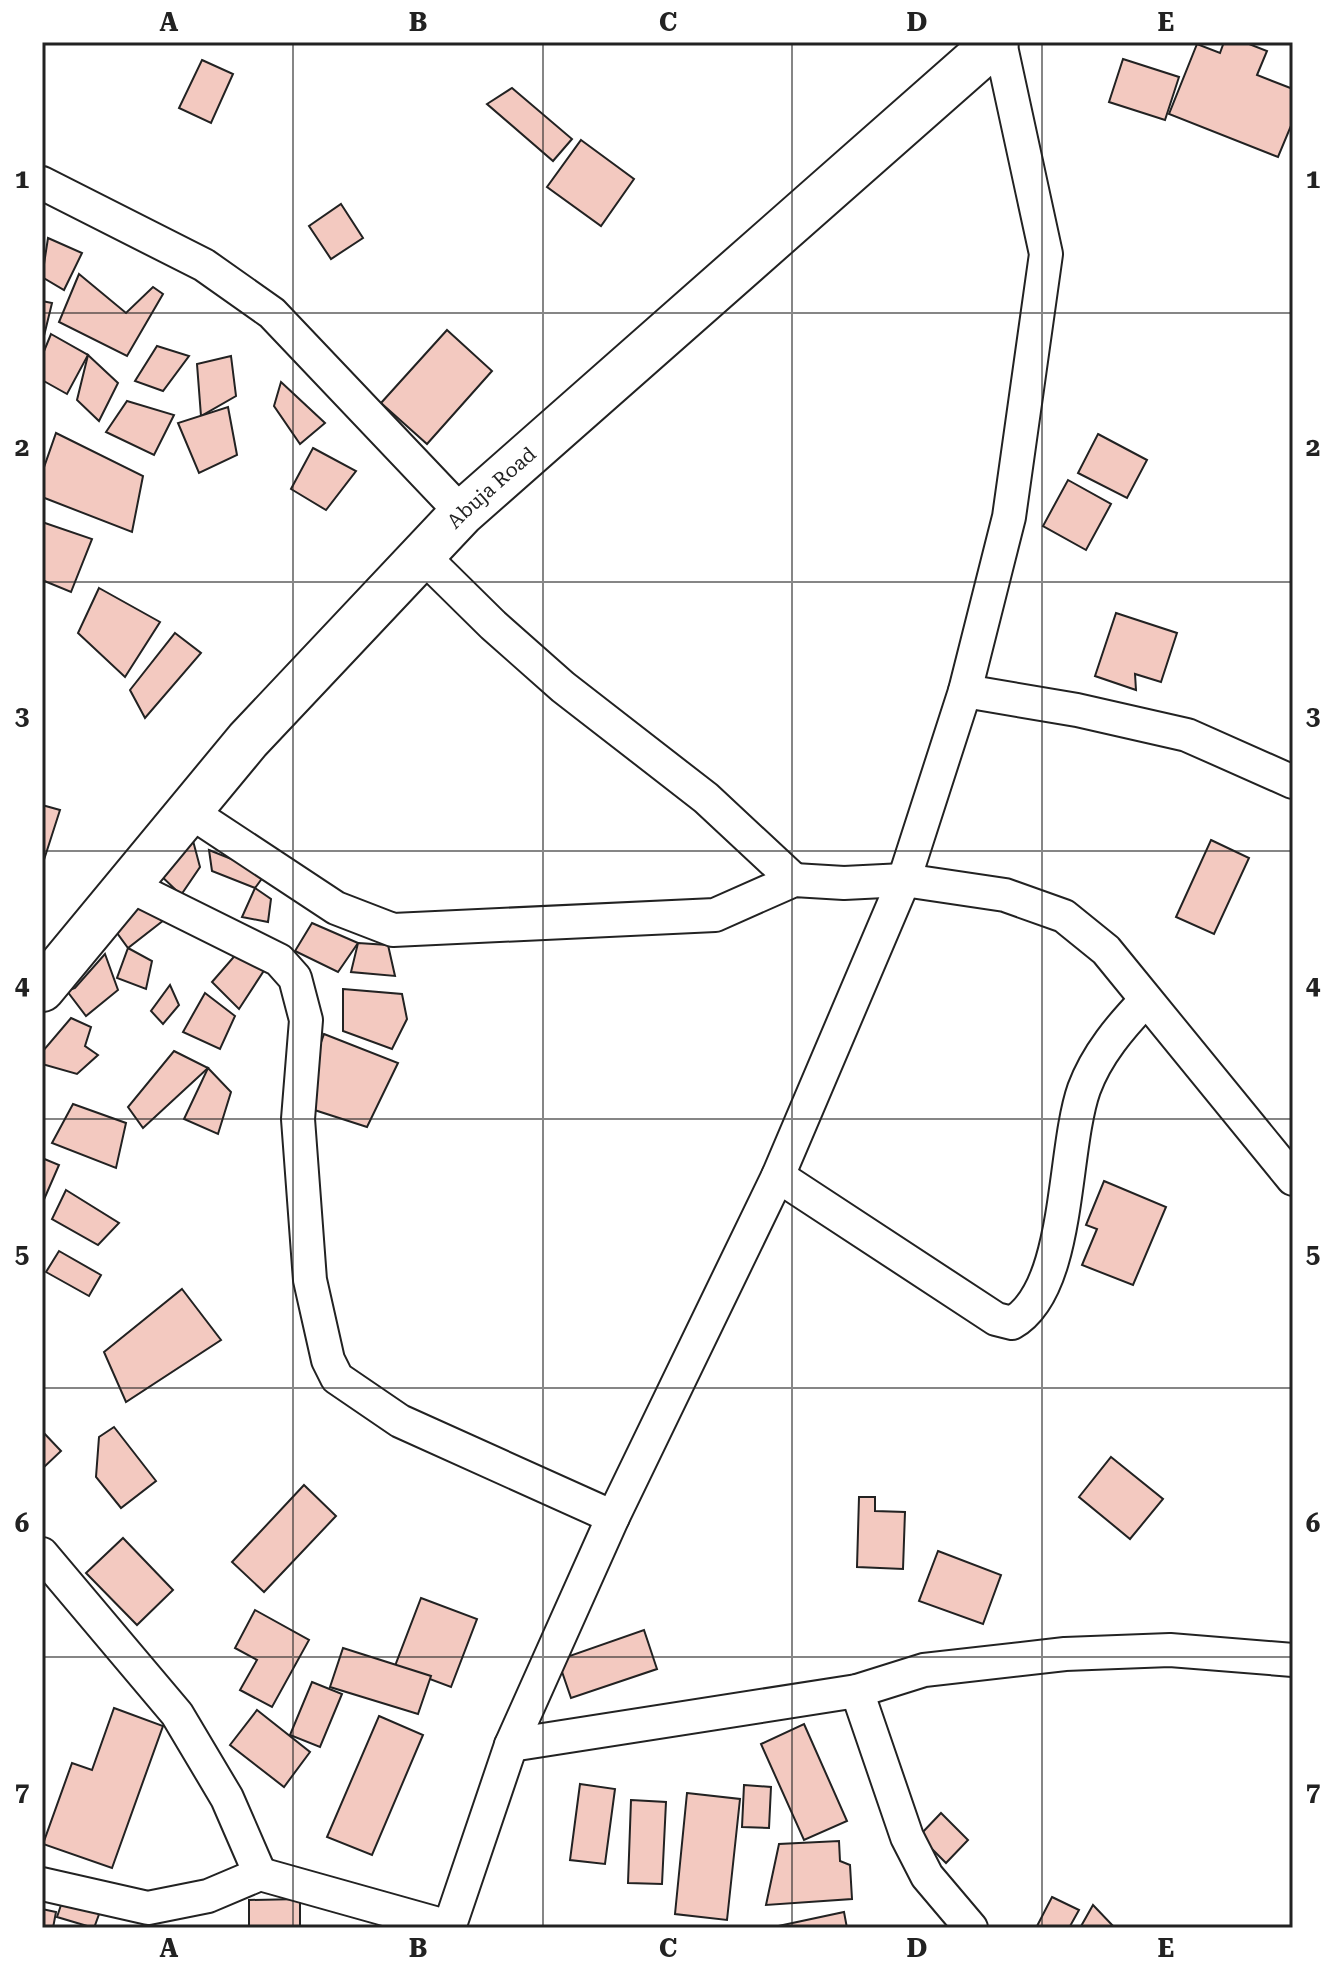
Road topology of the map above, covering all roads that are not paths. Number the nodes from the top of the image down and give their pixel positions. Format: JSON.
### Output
{"nodes":[{"id":1,"x":998,"y":42,"type":"edge"},
{"id":2,"x":42,"y":183,"type":"edge"},
{"id":3,"x":462,"y":513,"type":"junction"},
{"id":4,"x":422,"y":555,"type":"junction"},
{"id":5,"x":965,"y":691,"type":"junction"},
{"id":6,"x":1293,"y":782,"type":"edge"},
{"id":7,"x":189,"y":811,"type":"junction"},
{"id":8,"x":794,"y":880,"type":"junction"},
{"id":9,"x":904,"y":880,"type":"junction"},
{"id":10,"x":128,"y":885,"type":"junction"},
{"id":11,"x":49,"y":966,"type":"edge"},
{"id":12,"x":1146,"y":1000,"type":"junction"},
{"id":13,"x":778,"y":1176,"type":"junction"},
{"id":14,"x":1293,"y":1179,"type":"edge"},
{"id":15,"x":613,"y":1517,"type":"junction"},
{"id":16,"x":42,"y":1554,"type":"edge"},
{"id":17,"x":1293,"y":1660,"type":"edge"},
{"id":18,"x":857,"y":1691,"type":"junction"},
{"id":19,"x":511,"y":1745,"type":"junction"},
{"id":20,"x":260,"y":1874,"type":"junction"},
{"id":21,"x":42,"y":1884,"type":"edge"},
{"id":22,"x":449,"y":1928,"type":"edge"},
{"id":23,"x":971,"y":1928,"type":"edge"}],
"edges":[{"from":1,"to":3,"type":"main road","name":"Abuja Road"},
{"from":1,"to":5,"type":"street"},
{"from":2,"to":3,"type":"street"},
{"from":3,"to":4,"type":"main road","name":"Abuja Road"},
{"from":4,"to":7,"type":"main road","name":"Abuja Road"},
{"from":4,"to":8,"type":"street"},
{"from":5,"to":6,"type":"street"},
{"from":5,"to":9,"type":"street"},
{"from":7,"to":8,"type":"street"},
{"from":7,"to":10,"type":"main road","name":"Abuja Road"},
{"from":8,"to":9,"type":"street"},
{"from":9,"to":12,"type":"street"},
{"from":9,"to":13,"type":"street"},
{"from":10,"to":11,"type":"main road","name":"Abuja Road"},
{"from":10,"to":15,"type":"street"},
{"from":12,"to":13,"type":"street"},
{"from":12,"to":14,"type":"street"},
{"from":13,"to":15,"type":"street"},
{"from":15,"to":19,"type":"street"},
{"from":16,"to":20,"type":"street"},
{"from":17,"to":18,"type":"street"},
{"from":18,"to":19,"type":"street"},
{"from":18,"to":23,"type":"street"},
{"from":19,"to":22,"type":"street"},
{"from":20,"to":21,"type":"street"},
{"from":20,"to":22,"type":"street"}]}
